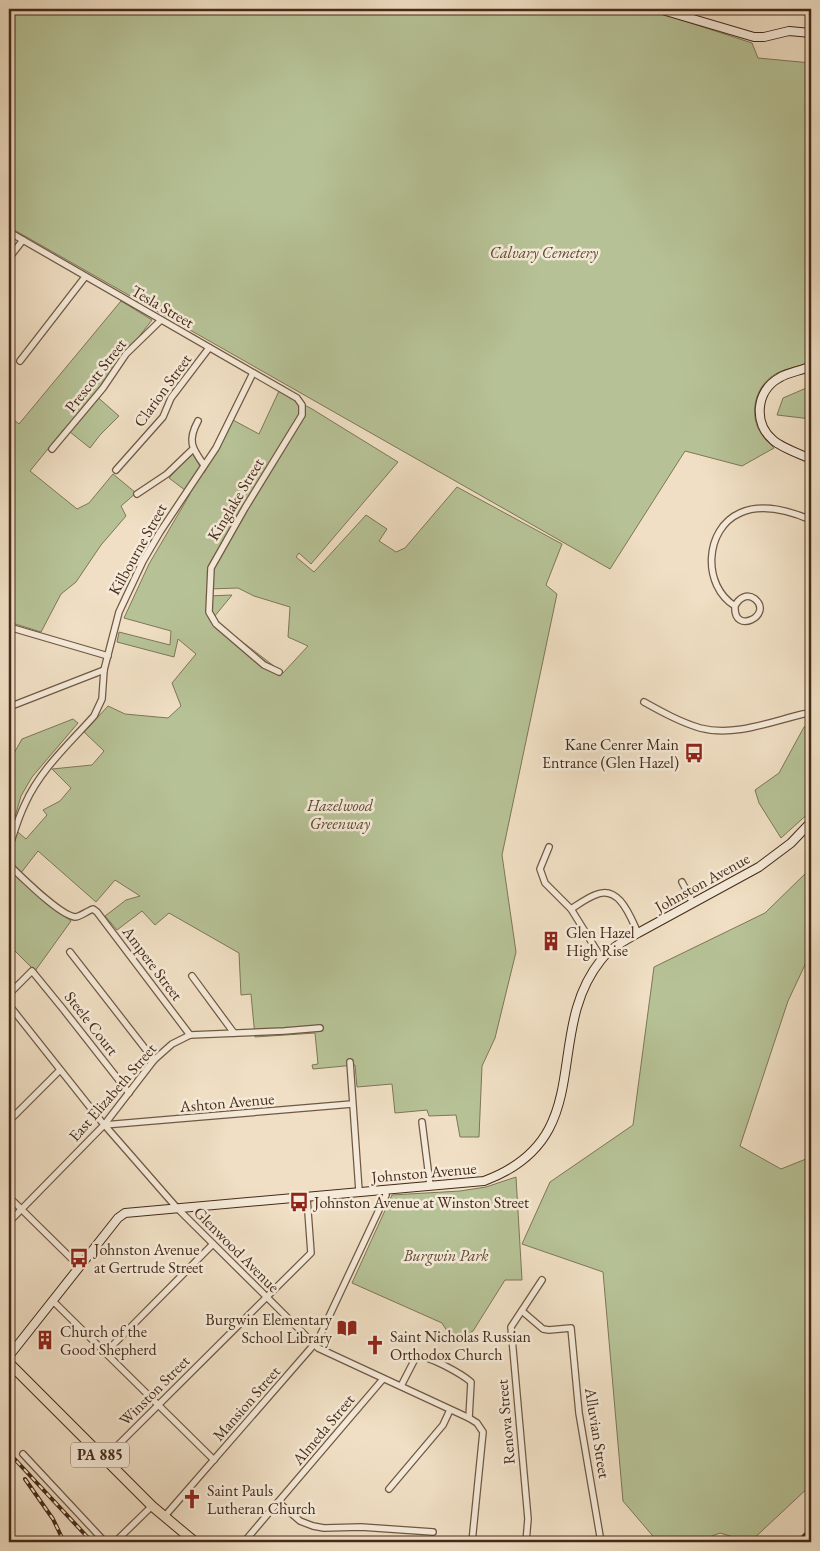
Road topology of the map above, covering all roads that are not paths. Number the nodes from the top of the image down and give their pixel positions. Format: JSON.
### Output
{"nodes":[{"id":1,"x":659,"y":9,"type":"edge"},
{"id":2,"x":811,"y":33,"type":"edge"},
{"id":3,"x":9,"y":232,"type":"edge"},
{"id":4,"x":23,"y":240,"type":"junction"},
{"id":5,"x":9,"y":258,"type":"edge"},
{"id":6,"x":85,"y":277,"type":"junction"},
{"id":7,"x":161,"y":320,"type":"junction"},
{"id":8,"x":209,"y":348,"type":"junction"},
{"id":9,"x":20,"y":361,"type":"dead end"},
{"id":10,"x":811,"y":366,"type":"edge"},
{"id":11,"x":253,"y":373,"type":"junction"},
{"id":12,"x":302,"y":405,"type":"joint"},
{"id":13,"x":198,"y":421,"type":"dead end"},
{"id":14,"x":193,"y":448,"type":"junction"},
{"id":15,"x":52,"y":449,"type":"dead end"},
{"id":16,"x":811,"y":459,"type":"edge"},
{"id":17,"x":204,"y":465,"type":"junction"},
{"id":18,"x":116,"y":470,"type":"dead end"},
{"id":19,"x":137,"y":494,"type":"dead end"},
{"id":20,"x":811,"y":520,"type":"edge"},
{"id":21,"x":735,"y":606,"type":"junction"},
{"id":22,"x":9,"y":627,"type":"edge"},
{"id":23,"x":108,"y":656,"type":"junction"},
{"id":24,"x":104,"y":670,"type":"junction"},
{"id":25,"x":279,"y":672,"type":"dead end"},
{"id":26,"x":644,"y":702,"type":"dead end"},
{"id":27,"x":9,"y":707,"type":"edge"},
{"id":28,"x":811,"y":713,"type":"edge"},
{"id":29,"x":811,"y":822,"type":"edge"},
{"id":30,"x":550,"y":847,"type":"dead end"},
{"id":31,"x":9,"y":848,"type":"edge"},
{"id":32,"x":9,"y":866,"type":"edge"},
{"id":33,"x":682,"y":882,"type":"dead end"},
{"id":34,"x":693,"y":903,"type":"junction"},
{"id":35,"x":571,"y":909,"type":"junction"},
{"id":36,"x":638,"y":933,"type":"junction"},
{"id":37,"x":70,"y":952,"type":"dead end"},
{"id":38,"x":602,"y":959,"type":"junction"},
{"id":39,"x":192,"y":976,"type":"dead end"},
{"id":40,"x":9,"y":994,"type":"edge"},
{"id":41,"x":9,"y":1005,"type":"edge"},
{"id":42,"x":320,"y":1028,"type":"dead end"},
{"id":43,"x":234,"y":1033,"type":"junction"},
{"id":44,"x":190,"y":1035,"type":"junction"},
{"id":45,"x":154,"y":1060,"type":"junction"},
{"id":46,"x":350,"y":1062,"type":"dead end"},
{"id":47,"x":60,"y":1070,"type":"junction"},
{"id":48,"x":129,"y":1094,"type":"junction"},
{"id":49,"x":352,"y":1104,"type":"junction"},
{"id":50,"x":9,"y":1121,"type":"edge"},
{"id":51,"x":422,"y":1122,"type":"dead end"},
{"id":52,"x":104,"y":1125,"type":"junction"},
{"id":53,"x":430,"y":1185,"type":"junction"},
{"id":54,"x":385,"y":1189,"type":"junction"},
{"id":55,"x":360,"y":1191,"type":"junction"},
{"id":56,"x":9,"y":1197,"type":"edge"},
{"id":57,"x":307,"y":1198,"type":"junction"},
{"id":58,"x":176,"y":1208,"type":"junction"},
{"id":59,"x":22,"y":1209,"type":"junction"},
{"id":60,"x":9,"y":1222,"type":"edge"},
{"id":61,"x":213,"y":1244,"type":"junction"},
{"id":62,"x":79,"y":1266,"type":"junction"},
{"id":63,"x":542,"y":1280,"type":"dead end"},
{"id":64,"x":266,"y":1297,"type":"junction"},
{"id":65,"x":53,"y":1301,"type":"junction"},
{"id":66,"x":522,"y":1311,"type":"junction"},
{"id":67,"x":314,"y":1345,"type":"junction"},
{"id":68,"x":106,"y":1352,"type":"junction"},
{"id":69,"x":9,"y":1356,"type":"edge"},
{"id":70,"x":9,"y":1363,"type":"edge"},
{"id":71,"x":383,"y":1379,"type":"junction"},
{"id":72,"x":402,"y":1386,"type":"junction"},
{"id":73,"x":158,"y":1405,"type":"junction"},
{"id":74,"x":450,"y":1410,"type":"junction"},
{"id":75,"x":469,"y":1418,"type":"junction"},
{"id":76,"x":23,"y":1454,"type":"dead end"},
{"id":77,"x":104,"y":1459,"type":"junction"},
{"id":78,"x":214,"y":1460,"type":"junction"},
{"id":79,"x":389,"y":1489,"type":"dead end"},
{"id":80,"x":278,"y":1502,"type":"junction"},
{"id":81,"x":152,"y":1506,"type":"junction"},
{"id":82,"x":164,"y":1517,"type":"junction"},
{"id":83,"x":433,"y":1532,"type":"dead end"},
{"id":84,"x":104,"y":1542,"type":"edge"},
{"id":85,"x":115,"y":1542,"type":"edge"},
{"id":86,"x":195,"y":1542,"type":"edge"},
{"id":87,"x":244,"y":1542,"type":"edge"},
{"id":88,"x":472,"y":1542,"type":"edge"},
{"id":89,"x":526,"y":1542,"type":"edge"},
{"id":90,"x":601,"y":1542,"type":"edge"}],
"edges":[{"from":1,"to":2,"type":"street"},
{"from":3,"to":4,"type":"street","name":"Tesla Street"},
{"from":4,"to":5,"type":"street"},
{"from":4,"to":6,"type":"street","name":"Tesla Street"},
{"from":6,"to":7,"type":"street","name":"Tesla Street"},
{"from":6,"to":9,"type":"street"},
{"from":7,"to":8,"type":"street","name":"Tesla Street"},
{"from":7,"to":15,"type":"street","name":"Prescott Street"},
{"from":8,"to":11,"type":"street","name":"Tesla Street"},
{"from":8,"to":18,"type":"street","name":"Clarion Street"},
{"from":10,"to":16,"type":"street"},
{"from":11,"to":12,"type":"street","name":"Tesla Street"},
{"from":11,"to":17,"type":"street","name":"Kilbourne Street"},
{"from":12,"to":25,"type":"street","name":"Kinglake Street"},
{"from":13,"to":14,"type":"street"},
{"from":14,"to":17,"type":"street"},
{"from":14,"to":19,"type":"street"},
{"from":17,"to":23,"type":"street","name":"Kilbourne Street"},
{"from":20,"to":21,"type":"street"},
{"from":21,"to":21,"type":"street"},
{"from":22,"to":23,"type":"street"},
{"from":23,"to":24,"type":"street","name":"Kilbourne Street"},
{"from":24,"to":27,"type":"street"},
{"from":24,"to":31,"type":"street","name":"Kilbourne Street"},
{"from":26,"to":28,"type":"street"},
{"from":29,"to":34,"type":"street","name":"Johnston Avenue"},
{"from":30,"to":35,"type":"street"},
{"from":32,"to":44,"type":"street","name":"Ampere Street"},
{"from":33,"to":34,"type":"street"},
{"from":34,"to":36,"type":"street","name":"Johnston Avenue"},
{"from":35,"to":36,"type":"street"},
{"from":35,"to":38,"type":"street"},
{"from":36,"to":38,"type":"street","name":"Johnston Avenue"},
{"from":37,"to":45,"type":"street"},
{"from":38,"to":53,"type":"street","name":"Johnston Avenue"},
{"from":39,"to":43,"type":"street"},
{"from":40,"to":48,"type":"street","name":"Steele Court"},
{"from":41,"to":47,"type":"street","name":"Glenwood Avenue"},
{"from":42,"to":43,"type":"street","name":"East Elizabeth Street"},
{"from":43,"to":44,"type":"street","name":"East Elizabeth Street"},
{"from":44,"to":45,"type":"street","name":"East Elizabeth Street"},
{"from":45,"to":48,"type":"street","name":"East Elizabeth Street"},
{"from":46,"to":49,"type":"street"},
{"from":47,"to":50,"type":"street"},
{"from":47,"to":52,"type":"street","name":"Glenwood Avenue"},
{"from":48,"to":52,"type":"street","name":"East Elizabeth Street"},
{"from":49,"to":52,"type":"street","name":"Ashton Avenue"},
{"from":49,"to":55,"type":"street"},
{"from":51,"to":53,"type":"street"},
{"from":52,"to":58,"type":"street","name":"Glenwood Avenue"},
{"from":52,"to":59,"type":"street","name":"East Elizabeth Street"},
{"from":53,"to":54,"type":"street","name":"Johnston Avenue"},
{"from":54,"to":55,"type":"street","name":"Johnston Avenue"},
{"from":54,"to":67,"type":"street","name":"Mansion Street"},
{"from":55,"to":57,"type":"street","name":"Johnston Avenue"},
{"from":56,"to":59,"type":"street"},
{"from":57,"to":58,"type":"street","name":"Johnston Avenue"},
{"from":57,"to":64,"type":"street","name":"Winston Street"},
{"from":58,"to":61,"type":"street","name":"Glenwood Avenue"},
{"from":58,"to":62,"type":"street","name":"Johnston Avenue"},
{"from":59,"to":60,"type":"street","name":"East Elizabeth Street"},
{"from":59,"to":62,"type":"street"},
{"from":61,"to":64,"type":"street","name":"Glenwood Avenue"},
{"from":61,"to":68,"type":"street"},
{"from":62,"to":65,"type":"street","name":"Johnston Avenue"},
{"from":63,"to":66,"type":"street","name":"Renova Street"},
{"from":64,"to":67,"type":"street","name":"Glenwood Avenue"},
{"from":64,"to":73,"type":"street","name":"Winston Street"},
{"from":65,"to":68,"type":"street"},
{"from":65,"to":69,"type":"street","name":"Johnston Avenue"},
{"from":66,"to":89,"type":"street","name":"Renova Street"},
{"from":66,"to":90,"type":"street","name":"Alluvian Street"},
{"from":67,"to":71,"type":"street","name":"Glenwood Avenue"},
{"from":67,"to":78,"type":"street","name":"Mansion Street"},
{"from":68,"to":73,"type":"street"},
{"from":70,"to":77,"type":"main road","number":"PA 885"},
{"from":71,"to":72,"type":"street","name":"Glenwood Avenue"},
{"from":71,"to":80,"type":"street","name":"Almeda Street"},
{"from":72,"to":74,"type":"street","name":"Glenwood Avenue"},
{"from":72,"to":75,"type":"street"},
{"from":73,"to":77,"type":"street","name":"Winston Street"},
{"from":73,"to":78,"type":"street"},
{"from":74,"to":75,"type":"street","name":"Glenwood Avenue"},
{"from":74,"to":79,"type":"street"},
{"from":75,"to":88,"type":"street"},
{"from":76,"to":84,"type":"street"},
{"from":77,"to":81,"type":"main road","number":"PA 885"},
{"from":78,"to":82,"type":"street","name":"Mansion Street"},
{"from":80,"to":83,"type":"street"},
{"from":80,"to":87,"type":"street","name":"Almeda Street"},
{"from":81,"to":82,"type":"main road","number":"PA 885"},
{"from":81,"to":85,"type":"street"},
{"from":82,"to":86,"type":"main road","number":"PA 885"}]}
